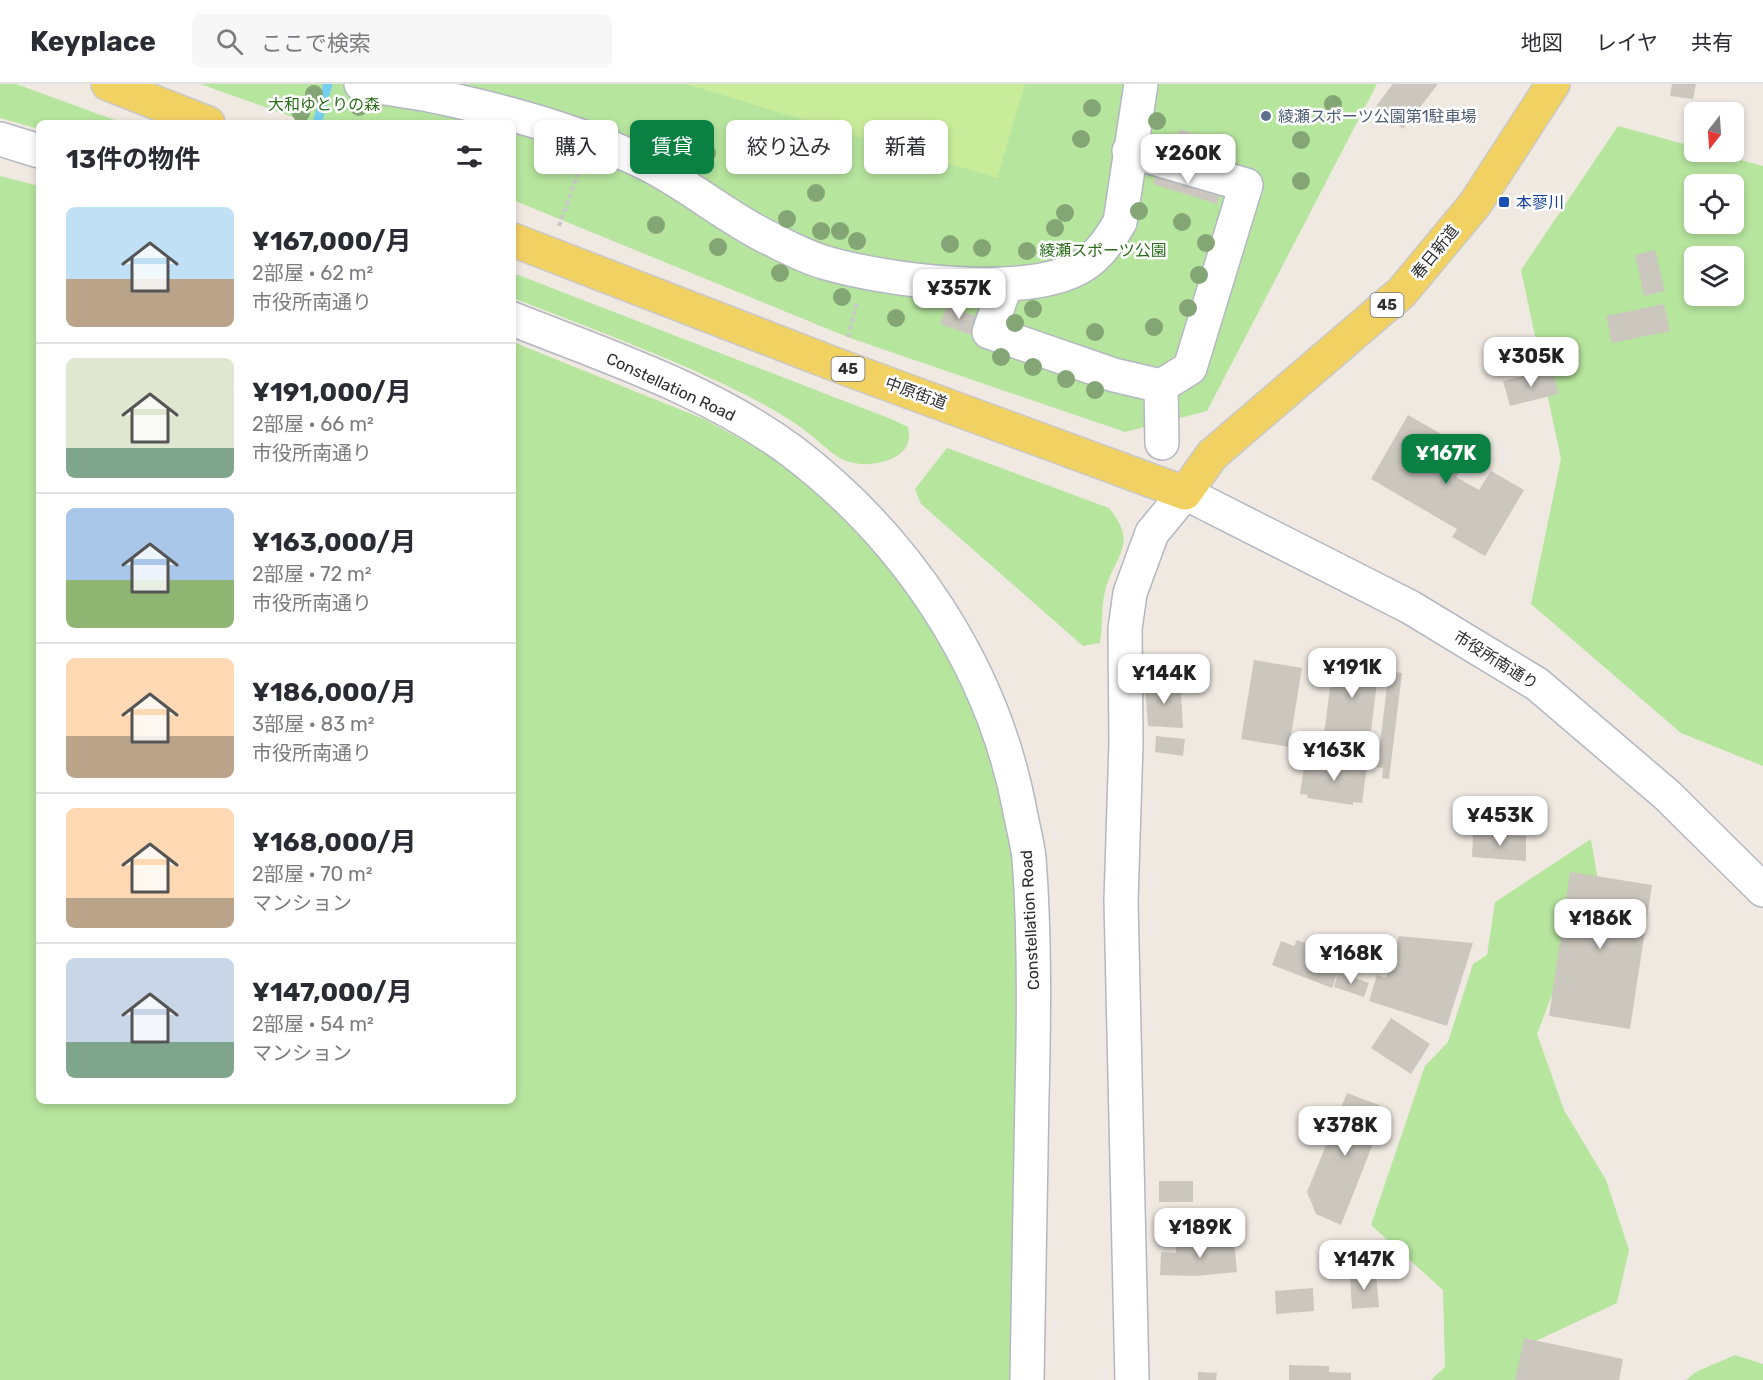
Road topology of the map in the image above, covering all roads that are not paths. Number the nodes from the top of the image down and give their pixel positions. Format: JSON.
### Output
{"nodes":[{"id":1,"x":108,"y":84,"type":"edge"},
{"id":2,"x":361,"y":84,"type":"edge"},
{"id":3,"x":1141,"y":84,"type":"edge"},
{"id":4,"x":1543,"y":88,"type":"edge"},
{"id":5,"x":430,"y":89,"type":"edge"},
{"id":6,"x":200,"y":120,"type":"edge"},
{"id":7,"x":0,"y":139,"type":"edge"},
{"id":8,"x":36,"y":150,"type":"edge"},
{"id":9,"x":1129,"y":151,"type":"junction"},
{"id":10,"x":516,"y":241,"type":"edge"},
{"id":11,"x":1006,"y":284,"type":"junction"},
{"id":12,"x":516,"y":320,"type":"edge"},
{"id":13,"x":1161,"y":386,"type":"junction"},
{"id":14,"x":1162,"y":443,"type":"dead end"},
{"id":15,"x":1185,"y":493,"type":"junction"},
{"id":16,"x":1763,"y":890,"type":"edge"},
{"id":17,"x":1027,"y":1380,"type":"edge"},
{"id":18,"x":1132,"y":1380,"type":"edge"}],
"edges":[{"from":1,"to":6,"type":"main road"},
{"from":2,"to":5,"type":"street"},
{"from":3,"to":9,"type":"street"},
{"from":4,"to":15,"type":"main road","name":"春日新道","number":"45"},
{"from":5,"to":11,"type":"street"},
{"from":7,"to":8,"type":"street"},
{"from":9,"to":11,"type":"street"},
{"from":9,"to":13,"type":"street"},
{"from":10,"to":15,"type":"main road","name":"中原街道","number":"45"},
{"from":11,"to":13,"type":"street"},
{"from":12,"to":17,"type":"street","name":"Constellation Road"},
{"from":13,"to":14,"type":"street"},
{"from":15,"to":16,"type":"street","name":"市役所南通り"},
{"from":15,"to":18,"type":"street"}]}
